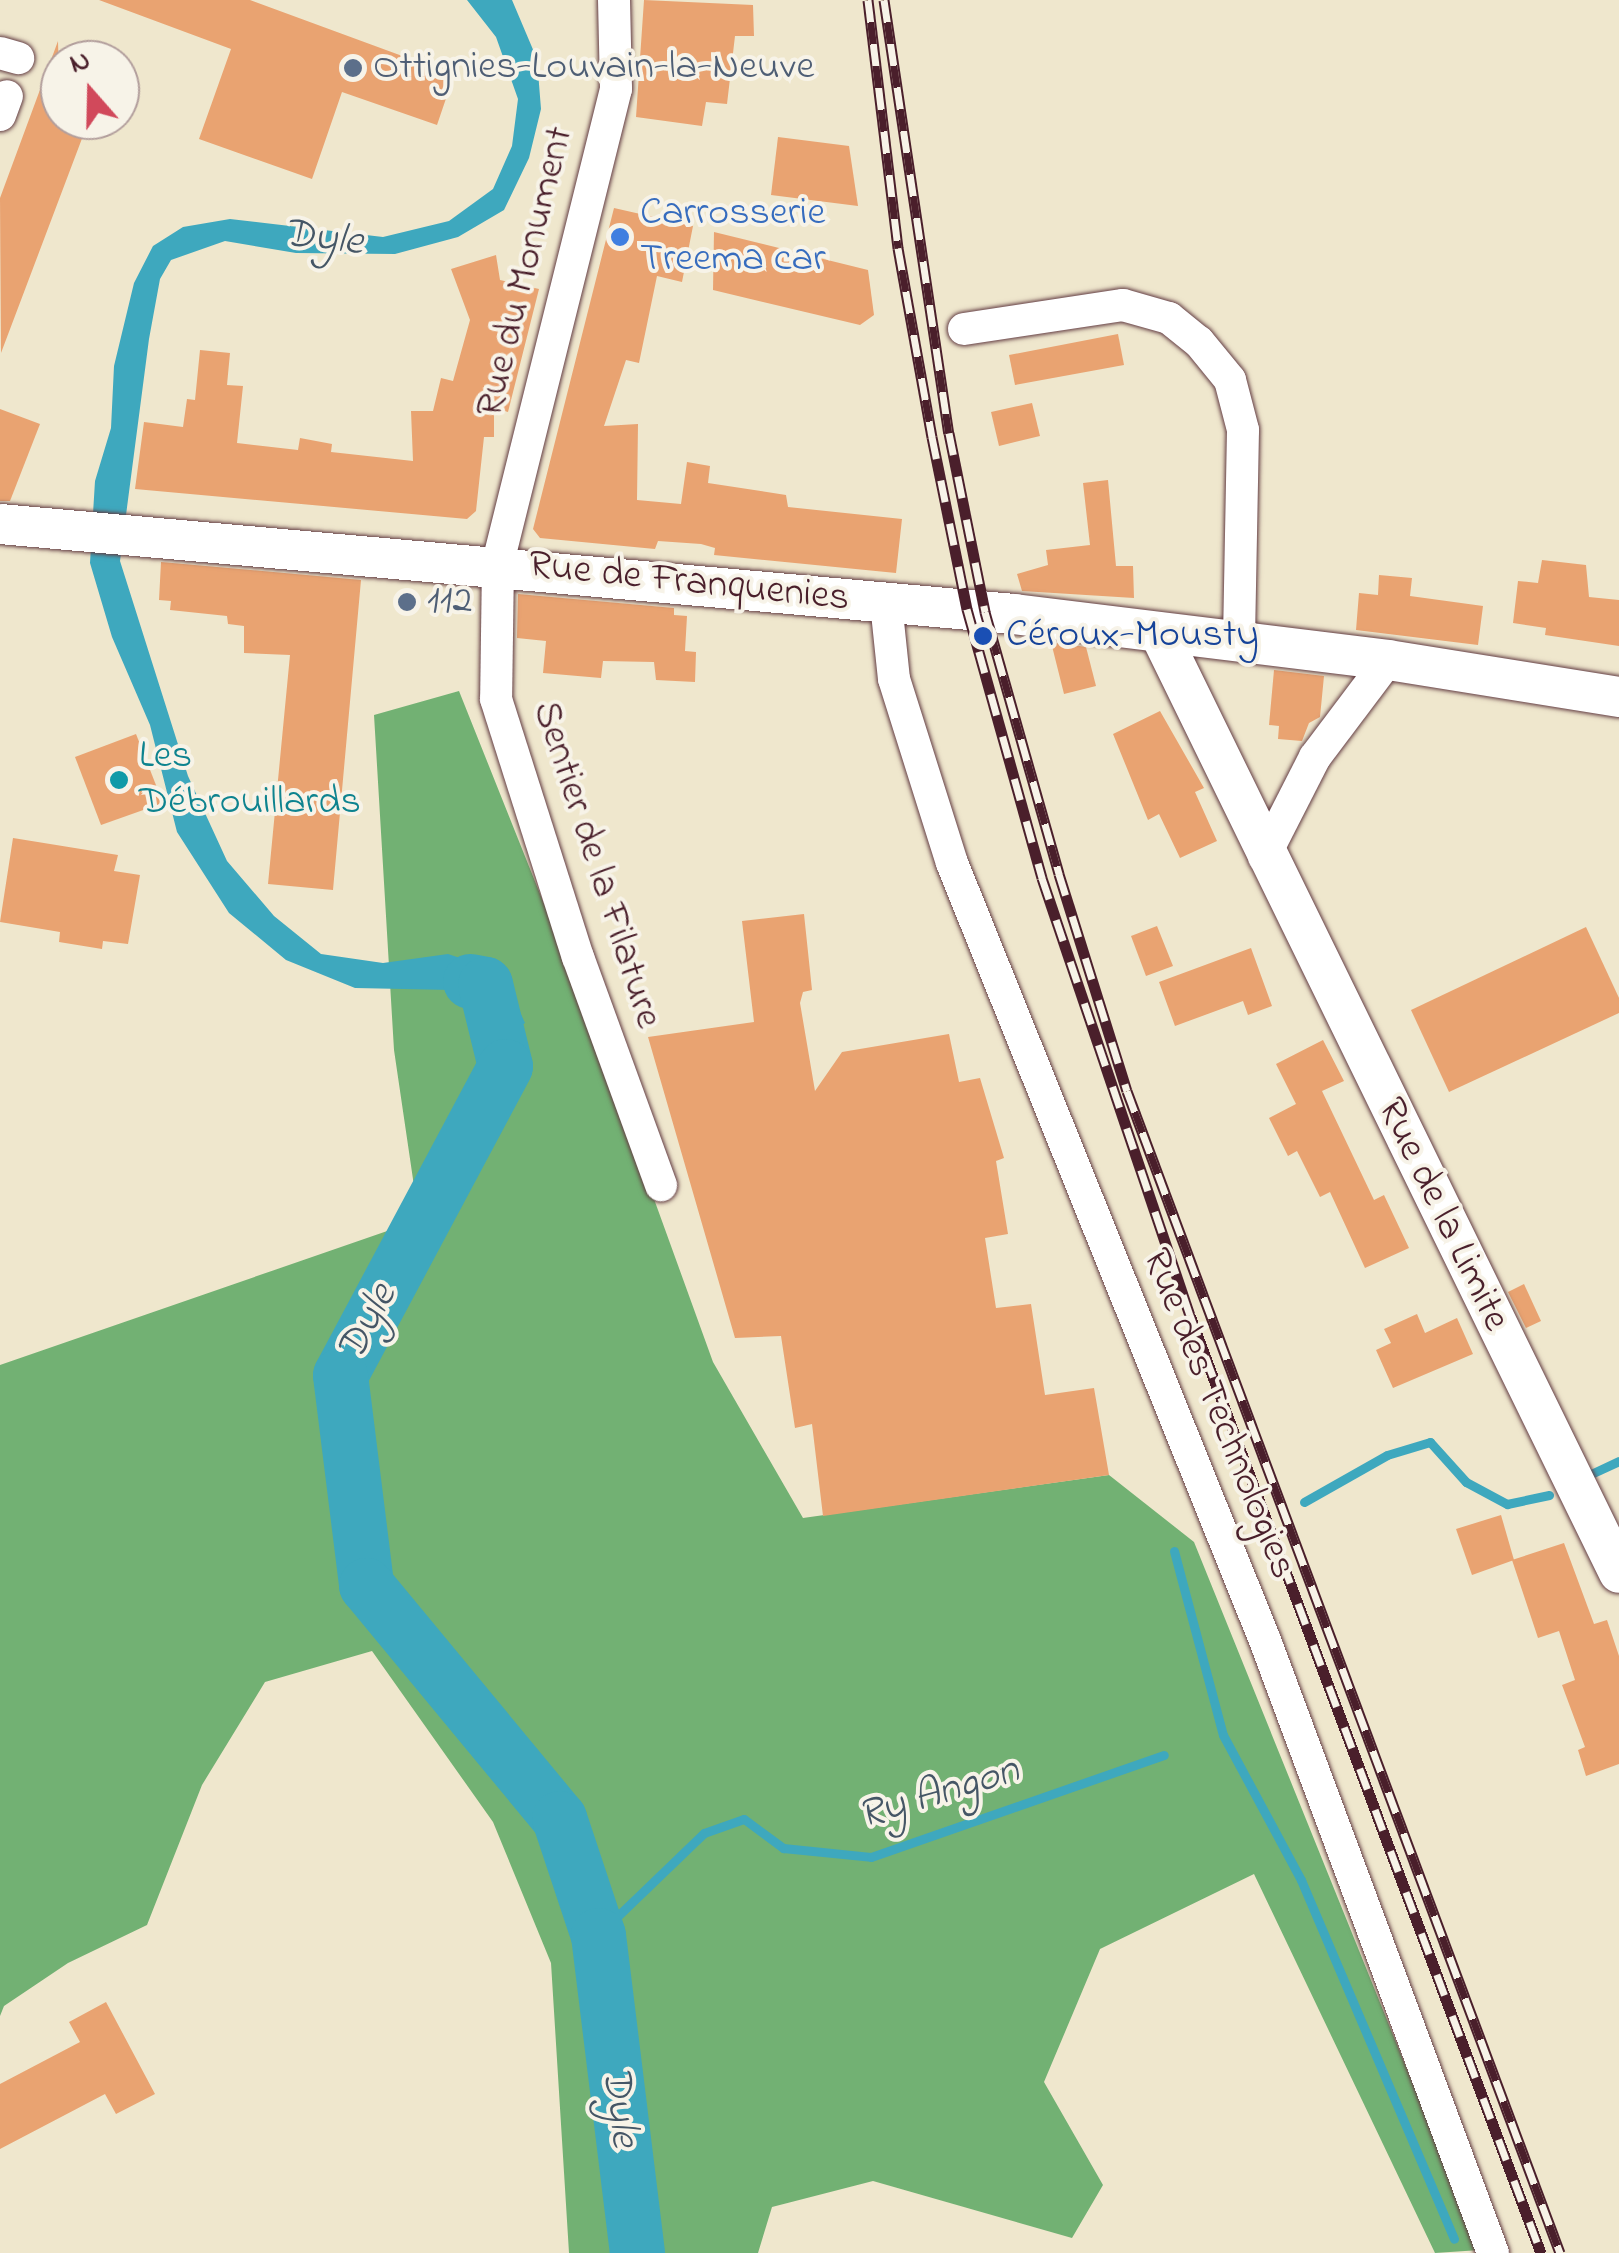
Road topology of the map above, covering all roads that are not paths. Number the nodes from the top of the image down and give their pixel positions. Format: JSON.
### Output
{"nodes":[{"id":1,"x":614,"y":0,"type":"edge"},
{"id":2,"x":964,"y":329,"type":"dead end"},
{"id":3,"x":0,"y":524,"type":"edge"},
{"id":4,"x":498,"y":563,"type":"junction"},
{"id":5,"x":886,"y":603,"type":"junction"},
{"id":6,"x":1160,"y":634,"type":"junction"},
{"id":7,"x":1239,"y":640,"type":"junction"},
{"id":8,"x":1388,"y":660,"type":"junction"},
{"id":9,"x":1619,"y":697,"type":"edge"},
{"id":10,"x":1264,"y":857,"type":"junction"},
{"id":11,"x":661,"y":1186,"type":"dead end"},
{"id":12,"x":1619,"y":1573,"type":"edge"},
{"id":13,"x":1492,"y":2253,"type":"edge"}],
"edges":[{"from":1,"to":4,"type":"street","name":"Rue du Monument"},
{"from":2,"to":7,"type":"street"},
{"from":3,"to":4,"type":"street","name":"Rue de Franquenies"},
{"from":4,"to":5,"type":"street","name":"Rue de Franquenies"},
{"from":4,"to":11,"type":"street","name":"Sentier de la Filature"},
{"from":5,"to":6,"type":"street","name":"Rue de Franquenies"},
{"from":5,"to":13,"type":"street","name":"Rue des Technologies"},
{"from":6,"to":7,"type":"street","name":"Rue de Franquenies"},
{"from":6,"to":10,"type":"street","name":"Rue de la Limite"},
{"from":7,"to":8,"type":"street","name":"Rue de Franquenies"},
{"from":8,"to":9,"type":"street","name":"Rue de Franquenies"},
{"from":8,"to":10,"type":"street"},
{"from":10,"to":12,"type":"street","name":"Rue de la Limite"}]}
